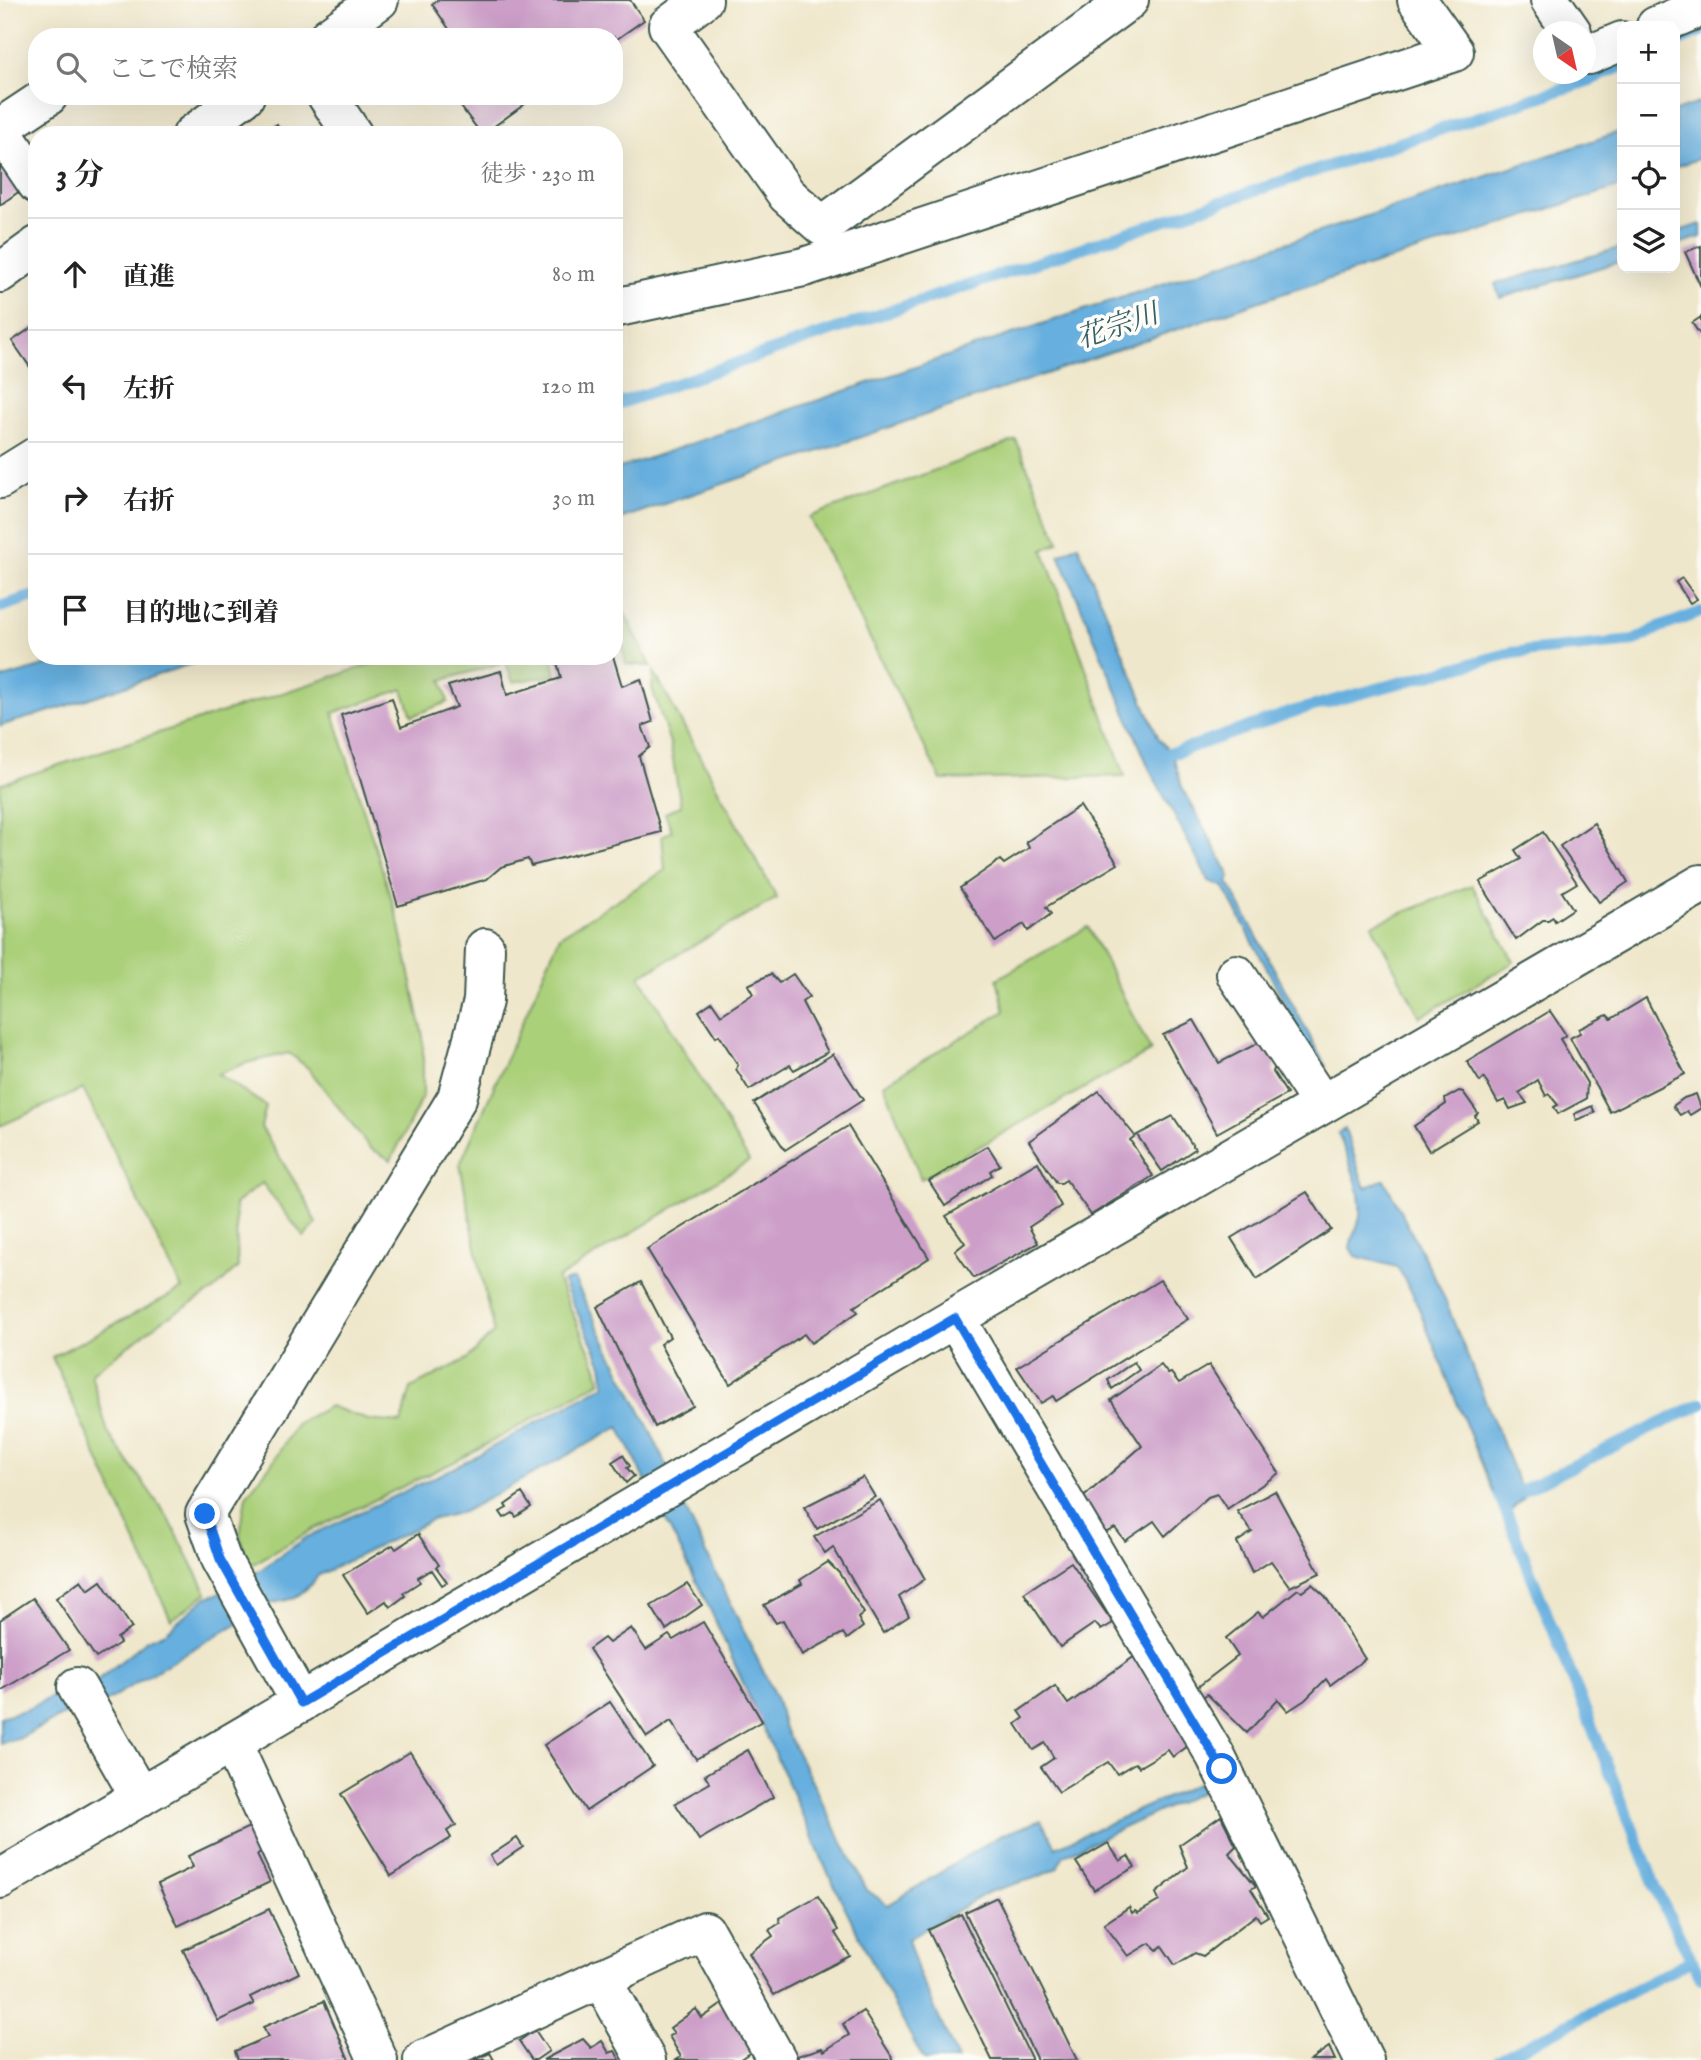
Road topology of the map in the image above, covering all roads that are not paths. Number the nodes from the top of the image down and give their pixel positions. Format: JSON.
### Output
{"nodes":[{"id":1,"x":703,"y":0,"type":"edge"},
{"id":2,"x":1417,"y":0,"type":"edge"},
{"id":3,"x":1550,"y":0,"type":"edge"},
{"id":4,"x":1125,"y":1,"type":"edge"},
{"id":5,"x":364,"y":4,"type":"edge"},
{"id":6,"x":1701,"y":7,"type":"edge"},
{"id":7,"x":1564,"y":21,"type":"edge"},
{"id":8,"x":1668,"y":21,"type":"edge"},
{"id":9,"x":338,"y":28,"type":"edge"},
{"id":10,"x":1617,"y":43,"type":"edge"},
{"id":11,"x":1596,"y":52,"type":"edge"},
{"id":12,"x":34,"y":105,"type":"edge"},
{"id":13,"x":233,"y":105,"type":"edge"},
{"id":14,"x":333,"y":105,"type":"edge"},
{"id":15,"x":204,"y":126,"type":"edge"},
{"id":16,"x":347,"y":126,"type":"edge"},
{"id":17,"x":0,"y":128,"type":"edge"},
{"id":18,"x":28,"y":170,"type":"edge"},
{"id":19,"x":28,"y":253,"type":"edge"},
{"id":20,"x":0,"y":273,"type":"edge"},
{"id":21,"x":623,"y":305,"type":"edge"},
{"id":22,"x":28,"y":461,"type":"edge"},
{"id":23,"x":0,"y":478,"type":"edge"},
{"id":24,"x":1701,"y":884,"type":"edge"},
{"id":25,"x":485,"y":948,"type":"dead end"},
{"id":26,"x":1236,"y":974,"type":"dead end"},
{"id":27,"x":1322,"y":1104,"type":"junction"},
{"id":28,"x":955,"y":1318,"type":"junction"},
{"id":29,"x":77,"y":1687,"type":"dead end"},
{"id":30,"x":301,"y":1703,"type":"junction"},
{"id":31,"x":232,"y":1743,"type":"junction"},
{"id":32,"x":140,"y":1797,"type":"junction"},
{"id":33,"x":0,"y":1880,"type":"edge"},
{"id":34,"x":601,"y":1978,"type":"junction"},
{"id":35,"x":378,"y":2060,"type":"edge"},
{"id":36,"x":423,"y":2060,"type":"edge"},
{"id":37,"x":646,"y":2060,"type":"edge"},
{"id":38,"x":777,"y":2060,"type":"edge"},
{"id":39,"x":1364,"y":2060,"type":"edge"}],
"edges":[{"from":1,"to":4,"type":"street"},
{"from":2,"to":21,"type":"street"},
{"from":3,"to":7,"type":"street"},
{"from":5,"to":9,"type":"street"},
{"from":6,"to":8,"type":"street"},
{"from":10,"to":11,"type":"street"},
{"from":12,"to":17,"type":"street"},
{"from":13,"to":15,"type":"street"},
{"from":14,"to":16,"type":"street"},
{"from":17,"to":18,"type":"street"},
{"from":19,"to":20,"type":"street"},
{"from":22,"to":23,"type":"street"},
{"from":24,"to":27,"type":"street"},
{"from":25,"to":30,"type":"street"},
{"from":26,"to":27,"type":"street"},
{"from":27,"to":28,"type":"street"},
{"from":28,"to":30,"type":"street"},
{"from":28,"to":39,"type":"street"},
{"from":29,"to":32,"type":"street"},
{"from":30,"to":31,"type":"street"},
{"from":31,"to":32,"type":"street"},
{"from":31,"to":35,"type":"street"},
{"from":32,"to":33,"type":"street"},
{"from":34,"to":36,"type":"street"},
{"from":34,"to":37,"type":"street"},
{"from":34,"to":38,"type":"street"}]}
